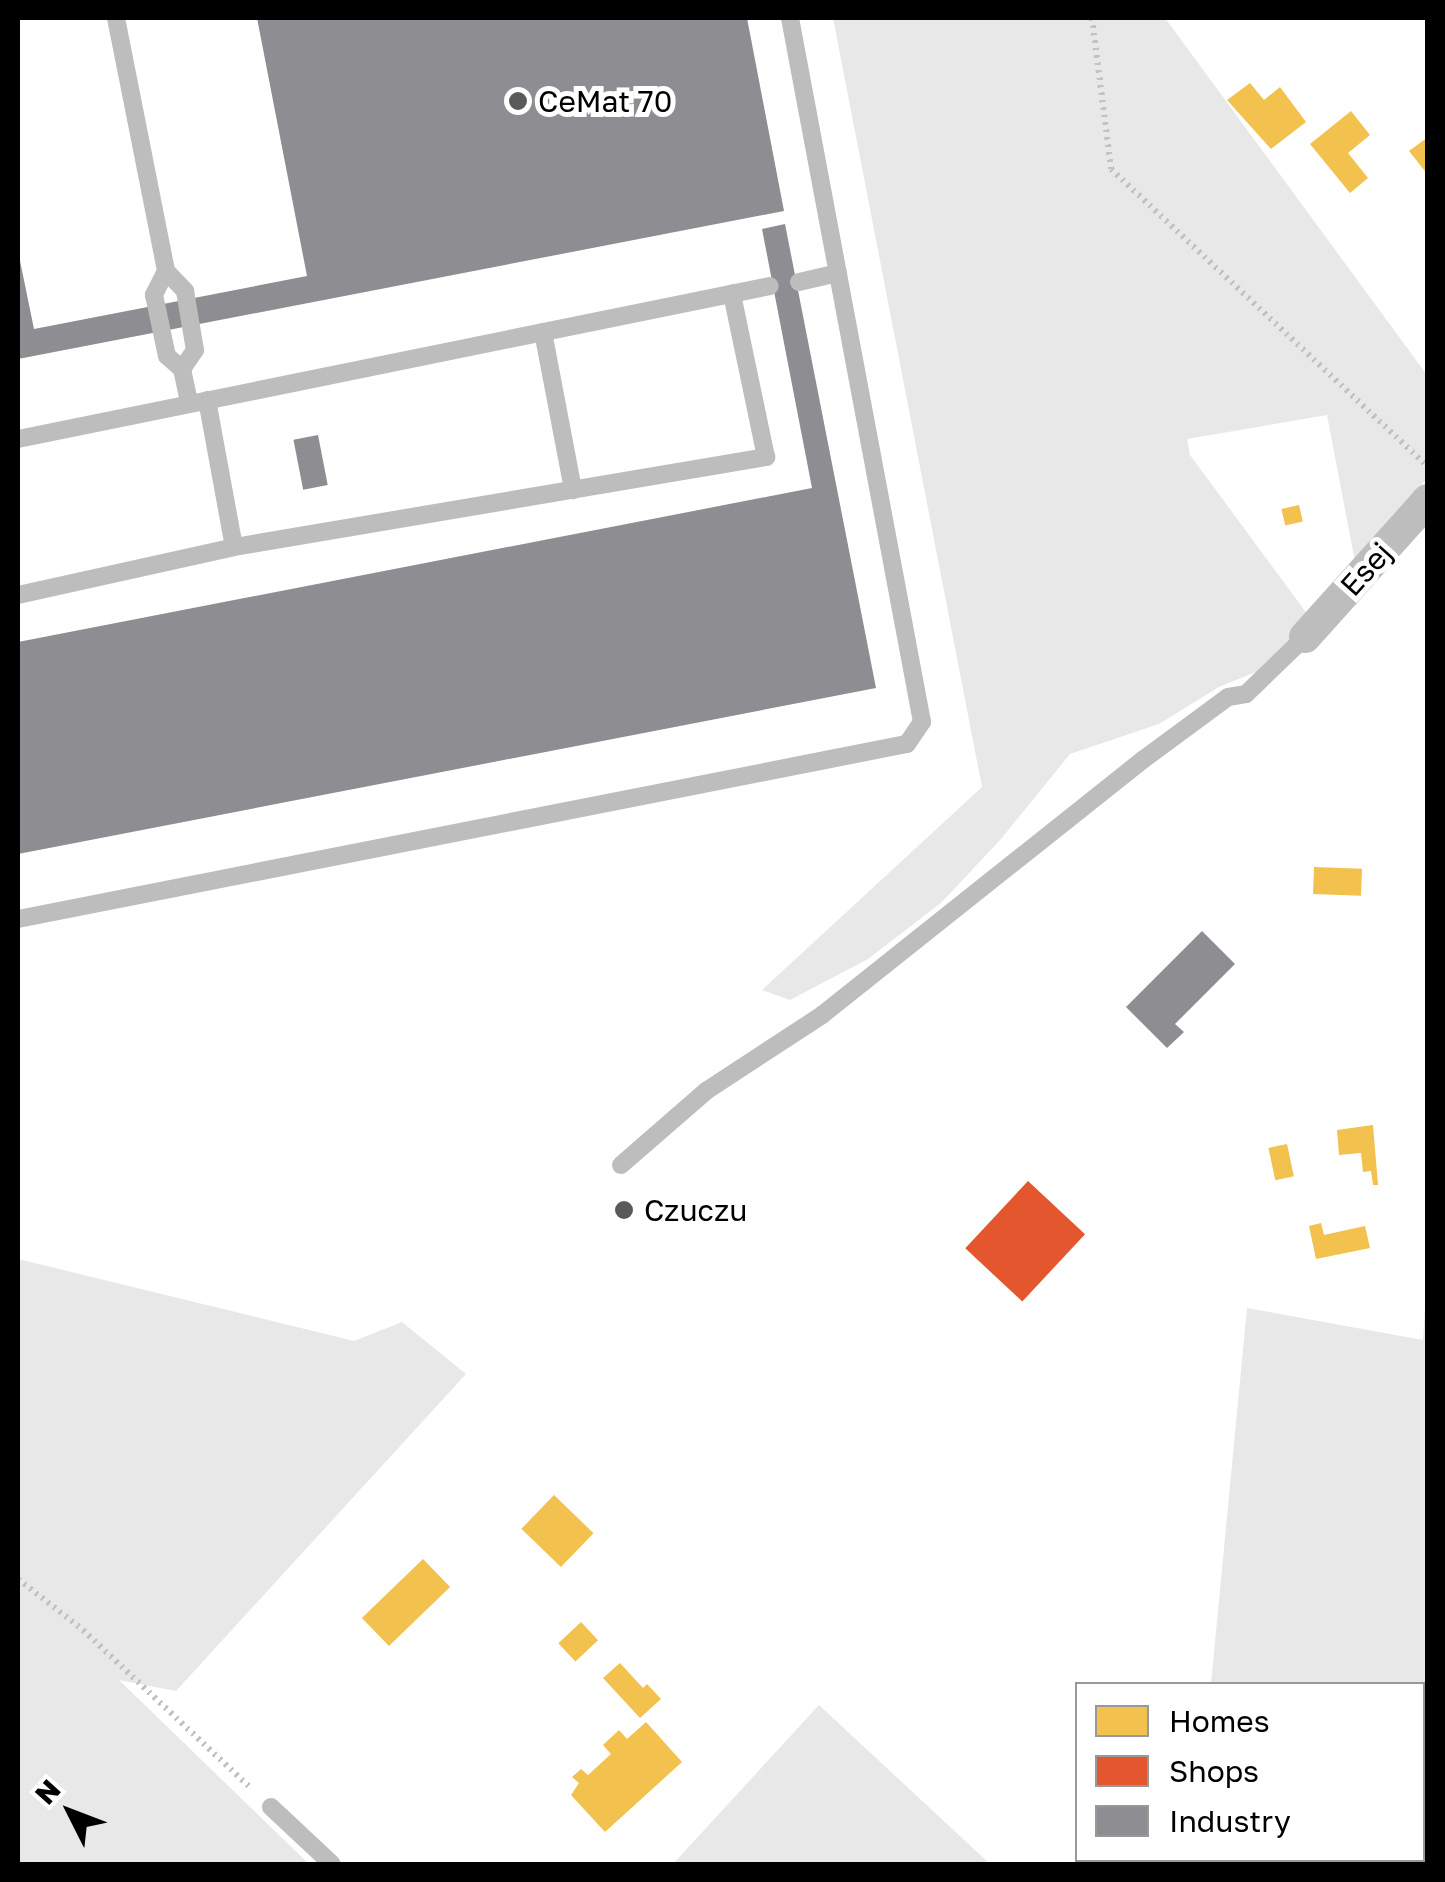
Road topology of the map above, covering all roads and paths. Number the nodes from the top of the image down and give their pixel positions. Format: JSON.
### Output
{"nodes":[{"id":1,"x":116,"y":18,"type":"edge"},
{"id":2,"x":790,"y":18,"type":"edge"},
{"id":3,"x":1092,"y":18,"type":"edge"},
{"id":4,"x":166,"y":271,"type":"junction"},
{"id":5,"x":838,"y":273,"type":"junction"},
{"id":6,"x":798,"y":282,"type":"dead end"},
{"id":7,"x":770,"y":286,"type":"dead end"},
{"id":8,"x":732,"y":294,"type":"junction"},
{"id":9,"x":543,"y":332,"type":"junction"},
{"id":10,"x":182,"y":370,"type":"junction"},
{"id":11,"x":198,"y":402,"type":"junction"},
{"id":12,"x":18,"y":439,"type":"edge"},
{"id":13,"x":1428,"y":467,"type":"edge"},
{"id":14,"x":573,"y":490,"type":"junction"},
{"id":15,"x":1428,"y":500,"type":"edge"},
{"id":16,"x":234,"y":547,"type":"junction"},
{"id":17,"x":18,"y":594,"type":"edge"},
{"id":18,"x":1305,"y":637,"type":"joint"},
{"id":19,"x":18,"y":919,"type":"edge"},
{"id":20,"x":621,"y":1165,"type":"dead end"},
{"id":21,"x":18,"y":1579,"type":"edge"},
{"id":22,"x":271,"y":1807,"type":"joint"},
{"id":23,"x":332,"y":1864,"type":"edge"}],
"edges":[{"from":1,"to":4,"type":"lane"},
{"from":2,"to":5,"type":"lane"},
{"from":3,"to":13,"type":"path"},
{"from":4,"to":10,"type":"lane"},
{"from":4,"to":10,"type":"lane"},
{"from":5,"to":6,"type":"lane"},
{"from":5,"to":19,"type":"lane"},
{"from":7,"to":8,"type":"lane"},
{"from":8,"to":9,"type":"lane"},
{"from":8,"to":14,"type":"lane"},
{"from":9,"to":11,"type":"lane"},
{"from":9,"to":14,"type":"lane"},
{"from":10,"to":11,"type":"lane"},
{"from":11,"to":12,"type":"lane"},
{"from":11,"to":16,"type":"lane"},
{"from":14,"to":16,"type":"lane"},
{"from":15,"to":18,"type":"street","name":"Esej"},
{"from":16,"to":17,"type":"lane"},
{"from":18,"to":20,"type":"lane"},
{"from":21,"to":22,"type":"path"},
{"from":22,"to":23,"type":"lane"}]}
